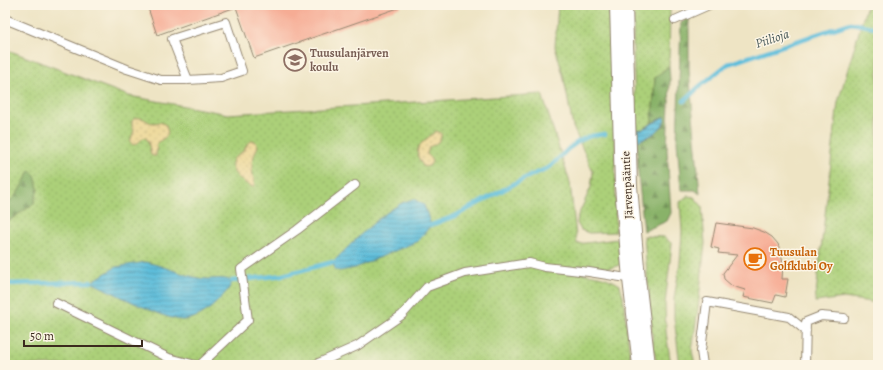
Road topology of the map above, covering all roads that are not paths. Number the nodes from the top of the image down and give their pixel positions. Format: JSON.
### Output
{"nodes":[{"id":1,"x":621,"y":5,"type":"edge"},
{"id":2,"x":709,"y":5,"type":"edge"},
{"id":3,"x":5,"y":19,"type":"edge"},
{"id":4,"x":675,"y":20,"type":"dead end"},
{"id":5,"x":188,"y":80,"type":"junction"},
{"id":6,"x":355,"y":185,"type":"dead end"},
{"id":7,"x":634,"y":279,"type":"junction"},
{"id":8,"x":56,"y":303,"type":"dead end"},
{"id":9,"x":844,"y":318,"type":"dead end"},
{"id":10,"x":806,"y":331,"type":"junction"},
{"id":11,"x":196,"y":365,"type":"edge"},
{"id":12,"x":200,"y":365,"type":"edge"},
{"id":13,"x":314,"y":365,"type":"edge"},
{"id":14,"x":644,"y":365,"type":"edge"},
{"id":15,"x":703,"y":365,"type":"edge"},
{"id":16,"x":805,"y":365,"type":"edge"}],
"edges":[{"from":1,"to":7,"type":"main road","name":"Järvenpääntie"},
{"from":2,"to":4,"type":"lane"},
{"from":3,"to":5,"type":"lane"},
{"from":5,"to":5,"type":"lane"},
{"from":6,"to":12,"type":"lane"},
{"from":7,"to":13,"type":"lane"},
{"from":7,"to":14,"type":"main road","name":"Järvenpääntie"},
{"from":8,"to":11,"type":"lane"},
{"from":9,"to":10,"type":"lane"},
{"from":10,"to":15,"type":"lane"},
{"from":10,"to":16,"type":"lane"}]}
